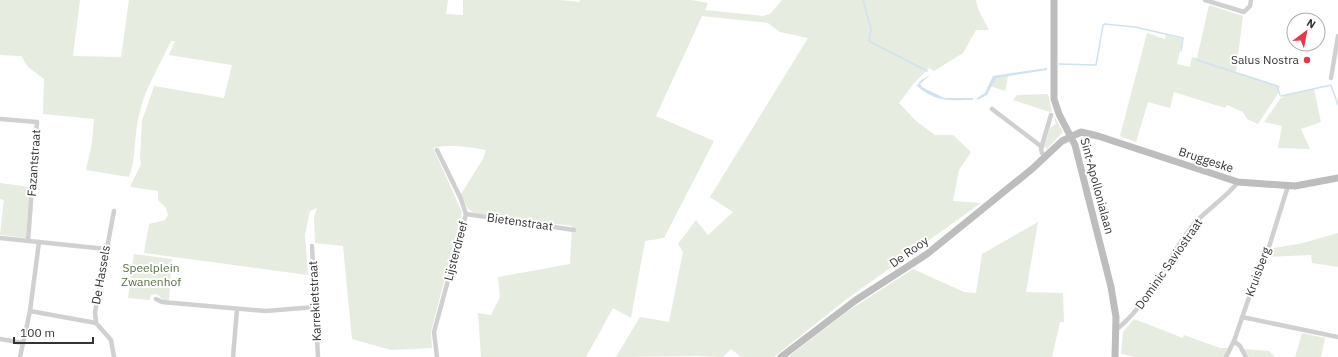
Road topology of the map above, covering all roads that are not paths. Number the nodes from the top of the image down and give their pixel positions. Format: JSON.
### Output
{"nodes":[{"id":1,"x":1054,"y":0,"type":"edge"},
{"id":2,"x":1205,"y":0,"type":"edge"},
{"id":3,"x":1251,"y":0,"type":"edge"},
{"id":4,"x":1338,"y":36,"type":"edge"},
{"id":5,"x":1331,"y":78,"type":"dead end"},
{"id":6,"x":992,"y":109,"type":"dead end"},
{"id":7,"x":1051,"y":115,"type":"dead end"},
{"id":8,"x":0,"y":119,"type":"edge"},
{"id":9,"x":1072,"y":135,"type":"junction"},
{"id":10,"x":1042,"y":147,"type":"junction"},
{"id":11,"x":437,"y":150,"type":"dead end"},
{"id":12,"x":1045,"y":157,"type":"junction"},
{"id":13,"x":1338,"y":178,"type":"edge"},
{"id":14,"x":1238,"y":182,"type":"junction"},
{"id":15,"x":1288,"y":186,"type":"junction"},
{"id":16,"x":114,"y":211,"type":"dead end"},
{"id":17,"x":466,"y":214,"type":"junction"},
{"id":18,"x":574,"y":230,"type":"dead end"},
{"id":19,"x":0,"y":238,"type":"edge"},
{"id":20,"x":28,"y":241,"type":"junction"},
{"id":21,"x":39,"y":242,"type":"junction"},
{"id":22,"x":312,"y":246,"type":"dead end"},
{"id":23,"x":106,"y":249,"type":"junction"},
{"id":24,"x":156,"y":299,"type":"dead end"},
{"id":25,"x":315,"y":307,"type":"junction"},
{"id":26,"x":237,"y":309,"type":"junction"},
{"id":27,"x":30,"y":311,"type":"junction"},
{"id":28,"x":1242,"y":317,"type":"junction"},
{"id":29,"x":96,"y":323,"type":"junction"},
{"id":30,"x":1117,"y":329,"type":"junction"},
{"id":31,"x":1338,"y":337,"type":"edge"},
{"id":32,"x":0,"y":339,"type":"edge"},
{"id":33,"x":1234,"y":341,"type":"junction"},
{"id":34,"x":23,"y":343,"type":"junction"},
{"id":35,"x":20,"y":357,"type":"edge"},
{"id":36,"x":114,"y":357,"type":"edge"},
{"id":37,"x":233,"y":357,"type":"edge"},
{"id":38,"x":318,"y":357,"type":"edge"},
{"id":39,"x":436,"y":357,"type":"edge"},
{"id":40,"x":781,"y":357,"type":"edge"},
{"id":41,"x":1115,"y":357,"type":"edge"},
{"id":42,"x":1226,"y":357,"type":"edge"},
{"id":43,"x":1246,"y":357,"type":"edge"}],
"edges":[{"from":1,"to":9,"type":"street","name":"Sint-Apollonialaan"},
{"from":2,"to":3,"type":"street"},
{"from":4,"to":5,"type":"street"},
{"from":6,"to":10,"type":"street"},
{"from":7,"to":10,"type":"street"},
{"from":8,"to":20,"type":"street","name":"Fazantstraat"},
{"from":9,"to":12,"type":"street","name":"De Rooy"},
{"from":9,"to":14,"type":"street","name":"Bruggeske"},
{"from":9,"to":30,"type":"street","name":"Sint-Apollonialaan"},
{"from":10,"to":12,"type":"street"},
{"from":11,"to":17,"type":"street","name":"Lijsterdreef"},
{"from":12,"to":40,"type":"street","name":"De Rooy"},
{"from":13,"to":15,"type":"street","name":"Bruggeske"},
{"from":14,"to":15,"type":"street","name":"Bruggeske"},
{"from":14,"to":30,"type":"street","name":"Dominic Saviostraat"},
{"from":15,"to":28,"type":"street","name":"Kruisberg"},
{"from":16,"to":23,"type":"street","name":"De Hassels"},
{"from":17,"to":18,"type":"street","name":"Bietenstraat"},
{"from":17,"to":39,"type":"street","name":"Lijsterdreef"},
{"from":19,"to":20,"type":"street"},
{"from":20,"to":21,"type":"street"},
{"from":21,"to":23,"type":"street"},
{"from":21,"to":27,"type":"street"},
{"from":22,"to":25,"type":"street","name":"Karrekietstraat"},
{"from":23,"to":29,"type":"street","name":"De Hassels"},
{"from":24,"to":26,"type":"street"},
{"from":25,"to":26,"type":"street"},
{"from":25,"to":38,"type":"street","name":"Karrekietstraat"},
{"from":26,"to":37,"type":"street"},
{"from":27,"to":29,"type":"street"},
{"from":27,"to":34,"type":"street"},
{"from":28,"to":31,"type":"street"},
{"from":28,"to":33,"type":"street","name":"Kruisberg"},
{"from":29,"to":36,"type":"street","name":"De Hassels"},
{"from":30,"to":41,"type":"street","name":"Sint-Apollonialaan"},
{"from":32,"to":34,"type":"street"},
{"from":33,"to":42,"type":"street","name":"Kruisberg"},
{"from":33,"to":43,"type":"street"},
{"from":34,"to":35,"type":"street"}]}
